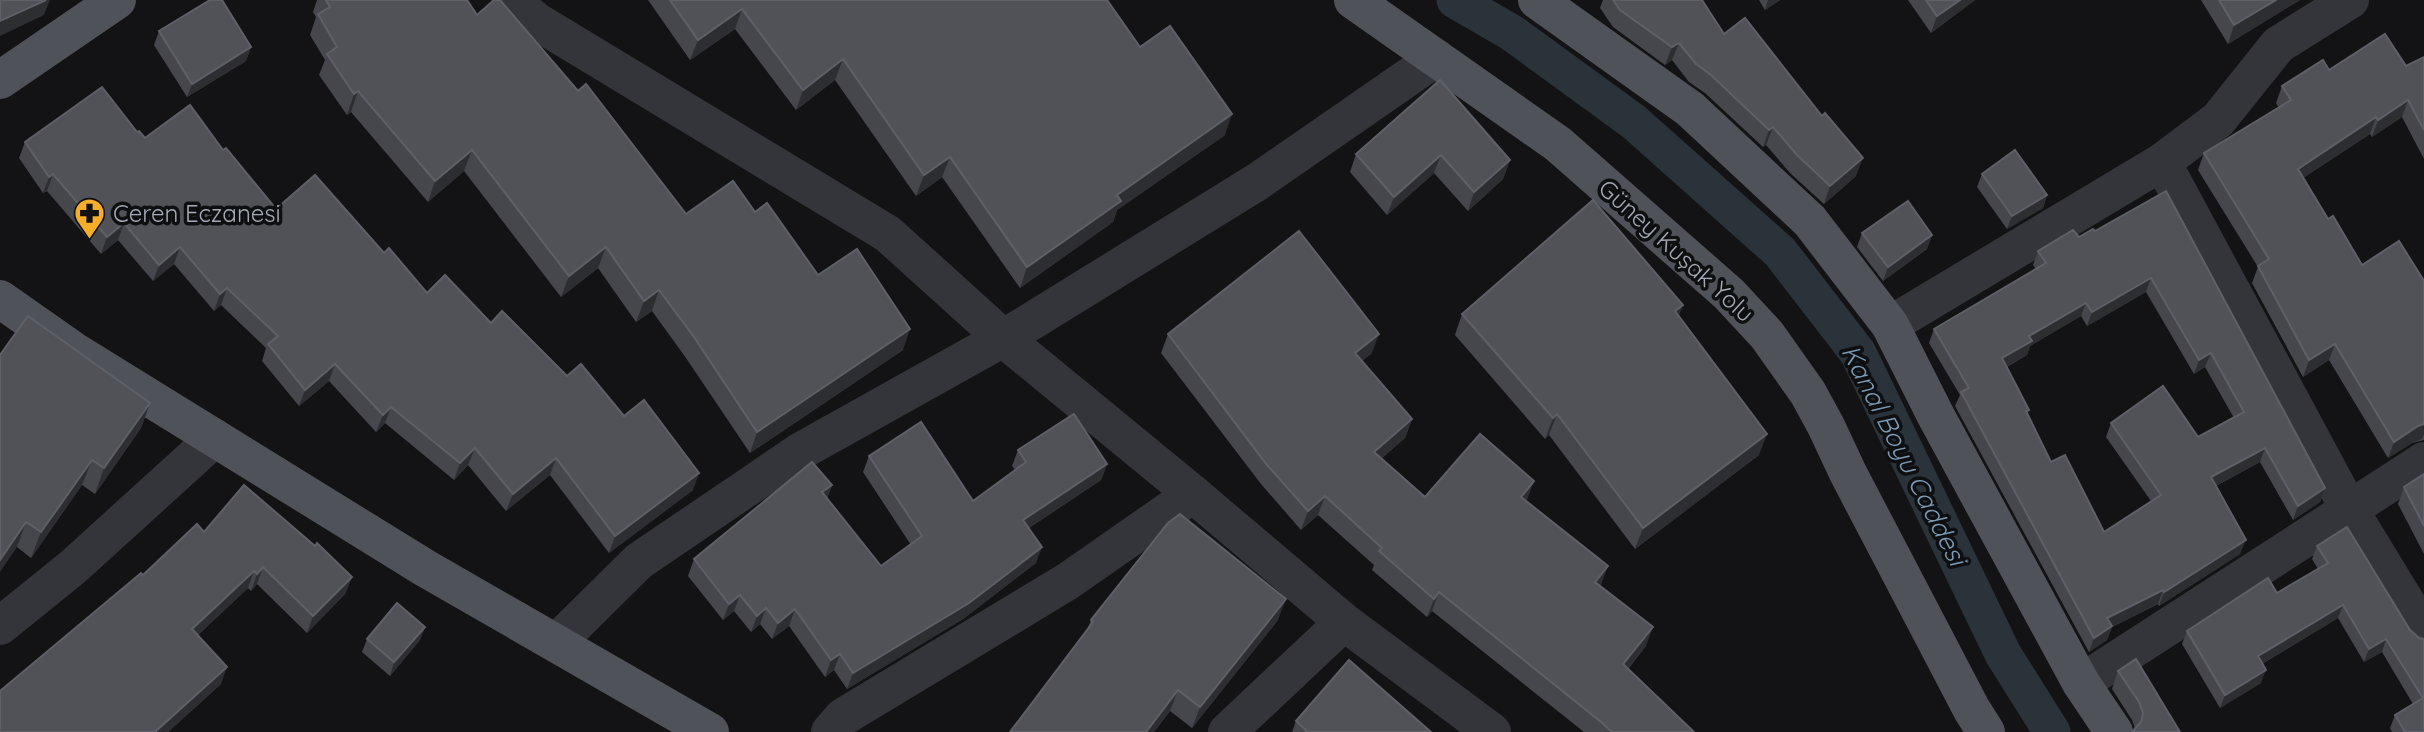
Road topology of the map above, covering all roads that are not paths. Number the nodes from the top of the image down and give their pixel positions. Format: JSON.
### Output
{"nodes":[{"id":1,"x":117,"y":0,"type":"edge"},
{"id":2,"x":511,"y":0,"type":"edge"},
{"id":3,"x":1353,"y":0,"type":"edge"},
{"id":4,"x":1537,"y":0,"type":"edge"},
{"id":5,"x":2350,"y":0,"type":"edge"},
{"id":6,"x":1436,"y":58,"type":"junction"},
{"id":7,"x":0,"y":80,"type":"edge"},
{"id":8,"x":2162,"y":162,"type":"junction"},
{"id":9,"x":0,"y":299,"type":"edge"},
{"id":10,"x":1890,"y":325,"type":"junction"},
{"id":11,"x":1003,"y":338,"type":"junction"},
{"id":12,"x":215,"y":438,"type":"junction"},
{"id":13,"x":2424,"y":461,"type":"edge"},
{"id":14,"x":1193,"y":494,"type":"junction"},
{"id":15,"x":2349,"y":509,"type":"junction"},
{"id":16,"x":1343,"y":622,"type":"junction"},
{"id":17,"x":0,"y":626,"type":"edge"},
{"id":18,"x":2424,"y":632,"type":"edge"},
{"id":19,"x":556,"y":643,"type":"junction"},
{"id":20,"x":2081,"y":683,"type":"junction"},
{"id":21,"x":710,"y":732,"type":"edge"},
{"id":22,"x":830,"y":732,"type":"edge"},
{"id":23,"x":1227,"y":732,"type":"edge"},
{"id":24,"x":1492,"y":732,"type":"edge"},
{"id":25,"x":1986,"y":732,"type":"edge"},
{"id":26,"x":2113,"y":732,"type":"edge"}],
"edges":[{"from":1,"to":7,"type":"main road"},
{"from":2,"to":11,"type":"street"},
{"from":3,"to":6,"type":"main road","name":"Güney Kuşak Yolu"},
{"from":4,"to":10,"type":"main road"},
{"from":5,"to":8,"type":"street"},
{"from":6,"to":11,"type":"street"},
{"from":6,"to":25,"type":"main road","name":"Güney Kuşak Yolu"},
{"from":8,"to":10,"type":"street"},
{"from":8,"to":15,"type":"street"},
{"from":9,"to":12,"type":"main road"},
{"from":10,"to":20,"type":"main road"},
{"from":11,"to":14,"type":"street"},
{"from":11,"to":19,"type":"street"},
{"from":12,"to":17,"type":"street"},
{"from":12,"to":19,"type":"main road"},
{"from":13,"to":15,"type":"street"},
{"from":14,"to":16,"type":"street"},
{"from":14,"to":22,"type":"street"},
{"from":15,"to":18,"type":"street"},
{"from":15,"to":20,"type":"street"},
{"from":16,"to":23,"type":"street"},
{"from":16,"to":24,"type":"street"},
{"from":19,"to":21,"type":"main road"},
{"from":20,"to":26,"type":"main road"}]}
